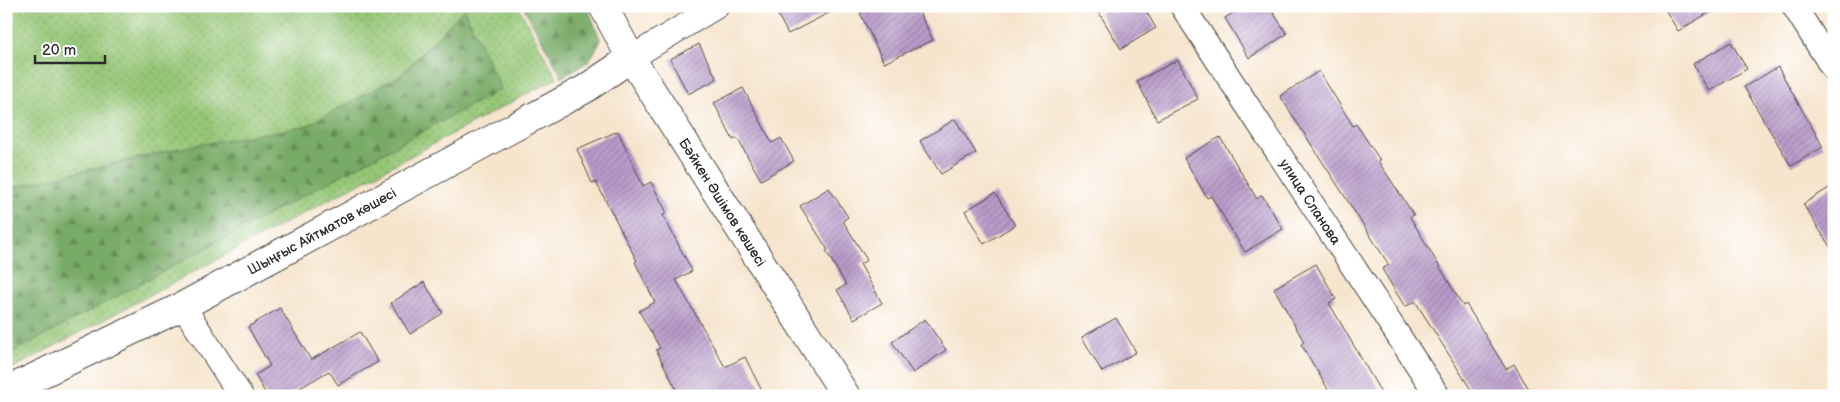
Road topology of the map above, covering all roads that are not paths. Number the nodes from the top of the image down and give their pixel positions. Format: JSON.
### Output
{"nodes":[{"id":1,"x":603,"y":6,"type":"edge"},
{"id":2,"x":717,"y":6,"type":"edge"},
{"id":3,"x":1182,"y":6,"type":"edge"},
{"id":4,"x":1794,"y":6,"type":"edge"},
{"id":5,"x":631,"y":58,"type":"junction"},
{"id":6,"x":1834,"y":70,"type":"edge"},
{"id":7,"x":183,"y":306,"type":"junction"},
{"id":8,"x":6,"y":391,"type":"edge"},
{"id":9,"x":241,"y":396,"type":"edge"},
{"id":10,"x":846,"y":396,"type":"edge"},
{"id":11,"x":1438,"y":396,"type":"edge"}],
"edges":[{"from":1,"to":5,"type":"main road","name":"Бәйкен Әшімов көшесі"},
{"from":2,"to":5,"type":"street"},
{"from":3,"to":11,"type":"street","name":"улица Сланова"},
{"from":4,"to":6,"type":"street"},
{"from":5,"to":7,"type":"main road","name":"Шыңғыс Айтматов көшесі"},
{"from":5,"to":10,"type":"main road","name":"Бәйкен Әшімов көшесі"},
{"from":7,"to":8,"type":"main road","name":"Шыңғыс Айтматов көшесі"},
{"from":7,"to":9,"type":"street"}]}
